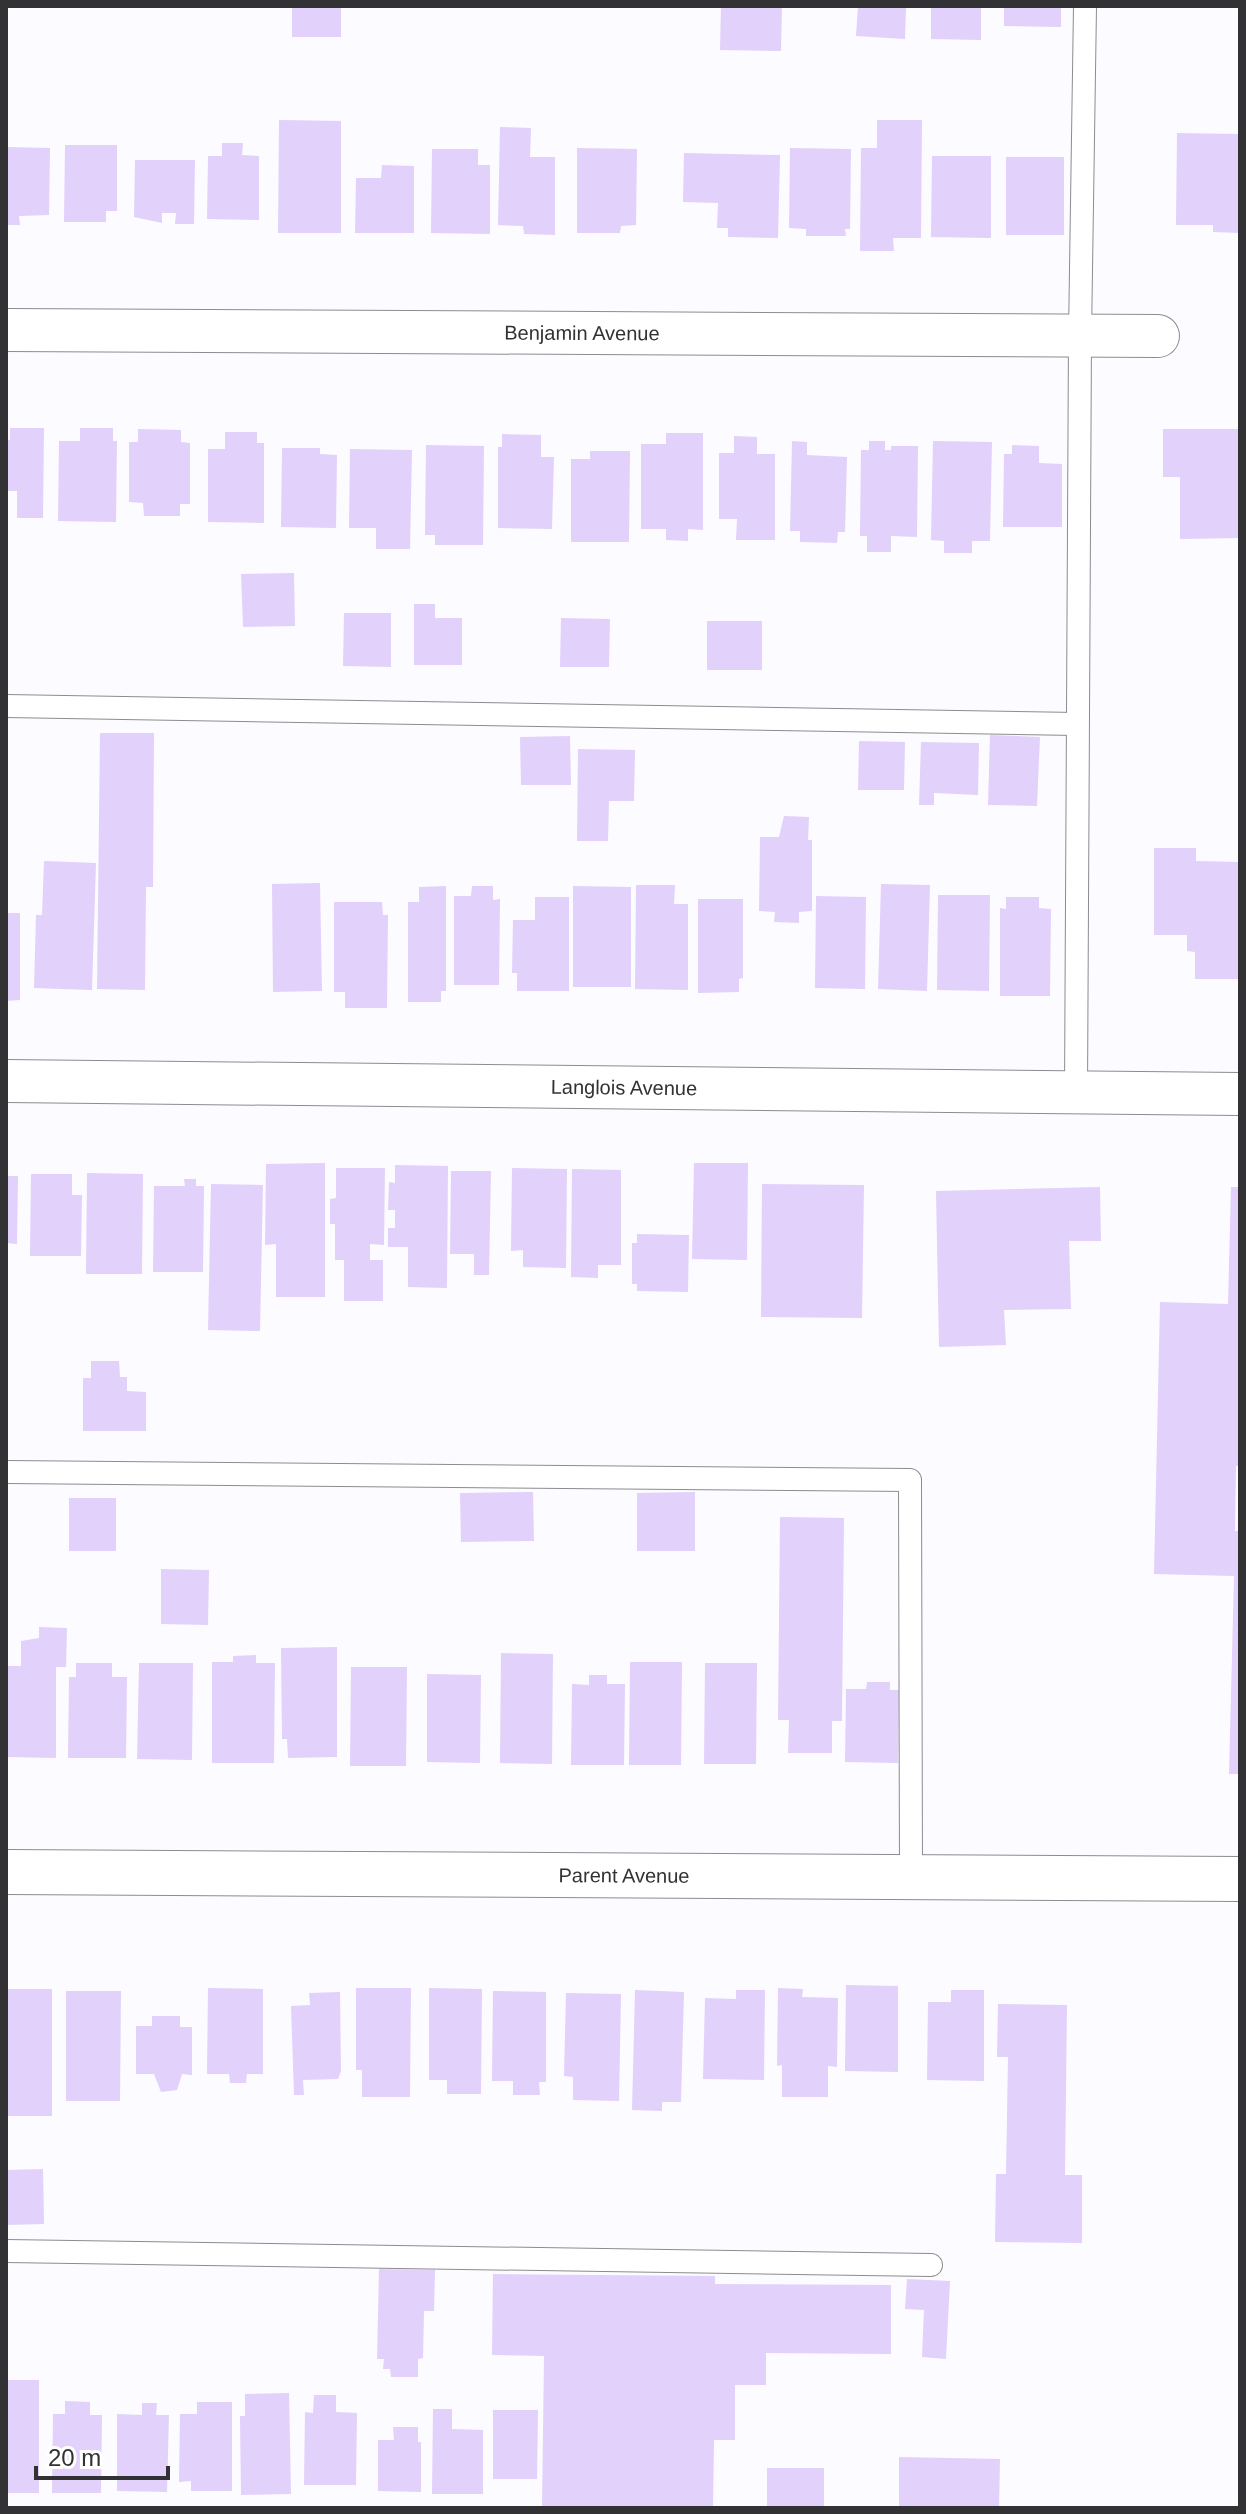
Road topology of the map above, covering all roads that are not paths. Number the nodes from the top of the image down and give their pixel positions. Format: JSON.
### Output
{"nodes":[{"id":1,"x":1085,"y":6,"type":"edge"},
{"id":2,"x":6,"y":330,"type":"edge"},
{"id":3,"x":1080,"y":336,"type":"junction"},
{"id":4,"x":1158,"y":336,"type":"dead end"},
{"id":5,"x":6,"y":706,"type":"edge"},
{"id":6,"x":1077,"y":724,"type":"junction"},
{"id":7,"x":6,"y":1081,"type":"edge"},
{"id":8,"x":1076,"y":1093,"type":"junction"},
{"id":9,"x":1240,"y":1094,"type":"edge"},
{"id":10,"x":6,"y":1472,"type":"edge"},
{"id":11,"x":6,"y":1872,"type":"edge"},
{"id":12,"x":911,"y":1877,"type":"junction"},
{"id":13,"x":1240,"y":1879,"type":"edge"},
{"id":14,"x":6,"y":2251,"type":"edge"},
{"id":15,"x":931,"y":2265,"type":"dead end"}],
"edges":[{"from":1,"to":3,"type":"lane"},
{"from":2,"to":3,"type":"street","name":"Benjamin Avenue"},
{"from":3,"to":4,"type":"street","name":"Benjamin Avenue"},
{"from":3,"to":6,"type":"lane"},
{"from":5,"to":6,"type":"lane"},
{"from":6,"to":8,"type":"lane"},
{"from":7,"to":8,"type":"street","name":"Langlois Avenue"},
{"from":8,"to":9,"type":"street","name":"Langlois Avenue"},
{"from":10,"to":12,"type":"lane"},
{"from":11,"to":12,"type":"street","name":"Parent Avenue"},
{"from":12,"to":13,"type":"street","name":"Parent Avenue"},
{"from":14,"to":15,"type":"lane"}]}
